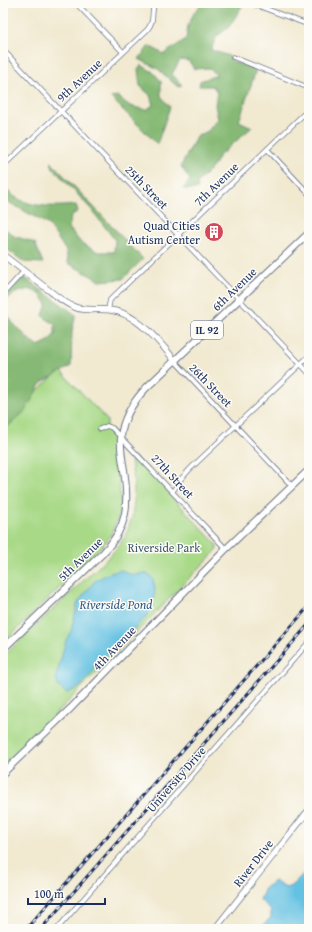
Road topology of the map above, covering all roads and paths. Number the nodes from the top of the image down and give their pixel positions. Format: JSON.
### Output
{"nodes":[{"id":1,"x":76,"y":3,"type":"edge"},
{"id":2,"x":154,"y":3,"type":"edge"},
{"id":3,"x":256,"y":5,"type":"dead end"},
{"id":4,"x":309,"y":25,"type":"edge"},
{"id":5,"x":3,"y":50,"type":"edge"},
{"id":6,"x":123,"y":52,"type":"junction"},
{"id":7,"x":232,"y":57,"type":"dead end"},
{"id":8,"x":309,"y":88,"type":"edge"},
{"id":9,"x":309,"y":109,"type":"edge"},
{"id":10,"x":60,"y":111,"type":"junction"},
{"id":11,"x":267,"y":149,"type":"junction"},
{"id":12,"x":3,"y":166,"type":"edge"},
{"id":13,"x":309,"y":194,"type":"edge"},
{"id":14,"x":309,"y":233,"type":"edge"},
{"id":15,"x":178,"y":234,"type":"junction"},
{"id":16,"x":3,"y":255,"type":"edge"},
{"id":17,"x":24,"y":271,"type":"junction"},
{"id":18,"x":3,"y":294,"type":"edge"},
{"id":19,"x":240,"y":299,"type":"junction"},
{"id":20,"x":108,"y":310,"type":"junction"},
{"id":21,"x":309,"y":356,"type":"edge"},
{"id":22,"x":175,"y":361,"type":"junction"},
{"id":23,"x":301,"y":364,"type":"junction"},
{"id":24,"x":309,"y":373,"type":"edge"},
{"id":25,"x":236,"y":426,"type":"junction"},
{"id":26,"x":100,"y":429,"type":"dead end"},
{"id":27,"x":121,"y":438,"type":"junction"},
{"id":28,"x":309,"y":470,"type":"edge"},
{"id":29,"x":292,"y":486,"type":"junction"},
{"id":30,"x":173,"y":491,"type":"junction"},
{"id":31,"x":226,"y":549,"type":"junction"},
{"id":32,"x":309,"y":642,"type":"edge"},
{"id":33,"x":3,"y":649,"type":"edge"},
{"id":34,"x":3,"y":773,"type":"edge"},
{"id":35,"x":309,"y":810,"type":"edge"},
{"id":36,"x":57,"y":929,"type":"edge"},
{"id":37,"x":215,"y":929,"type":"edge"}],
"edges":[{"from":1,"to":6,"type":"street"},
{"from":2,"to":6,"type":"street","name":"9th Avenue"},
{"from":3,"to":4,"type":"street"},
{"from":5,"to":10,"type":"street","name":"25th Street"},
{"from":6,"to":10,"type":"street","name":"9th Avenue"},
{"from":7,"to":8,"type":"street"},
{"from":9,"to":11,"type":"street","name":"7th Avenue"},
{"from":10,"to":12,"type":"street","name":"9th Avenue"},
{"from":10,"to":15,"type":"street","name":"25th Street"},
{"from":11,"to":13,"type":"street"},
{"from":11,"to":15,"type":"street","name":"7th Avenue"},
{"from":14,"to":19,"type":"main road","name":"6th Avenue","number":"IL 92"},
{"from":15,"to":19,"type":"street","name":"25th Street"},
{"from":15,"to":20,"type":"street","name":"7th Avenue"},
{"from":16,"to":17,"type":"street"},
{"from":17,"to":18,"type":"street"},
{"from":17,"to":20,"type":"street"},
{"from":19,"to":22,"type":"main road","name":"6th Avenue","number":"IL 92"},
{"from":19,"to":23,"type":"street","name":"25th Street"},
{"from":20,"to":22,"type":"street","name":"26th Street"},
{"from":21,"to":23,"type":"street"},
{"from":22,"to":25,"type":"street","name":"26th Street"},
{"from":22,"to":27,"type":"main road","name":"6th Avenue","number":"IL 92"},
{"from":23,"to":24,"type":"street","name":"25th Street"},
{"from":23,"to":25,"type":"street"},
{"from":25,"to":29,"type":"street","name":"26th Street"},
{"from":25,"to":30,"type":"street"},
{"from":26,"to":27,"type":"street","name":"27th Street"},
{"from":27,"to":30,"type":"street","name":"27th Street"},
{"from":27,"to":33,"type":"main road","name":"5th Avenue","number":"IL 92"},
{"from":28,"to":29,"type":"main road","name":"4th Avenue"},
{"from":29,"to":31,"type":"main road","name":"4th Avenue"},
{"from":30,"to":31,"type":"street","name":"27th Street"},
{"from":31,"to":34,"type":"main road","name":"4th Avenue"},
{"from":32,"to":36,"type":"street","name":"University Drive"},
{"from":35,"to":37,"type":"street","name":"River Drive"}]}
